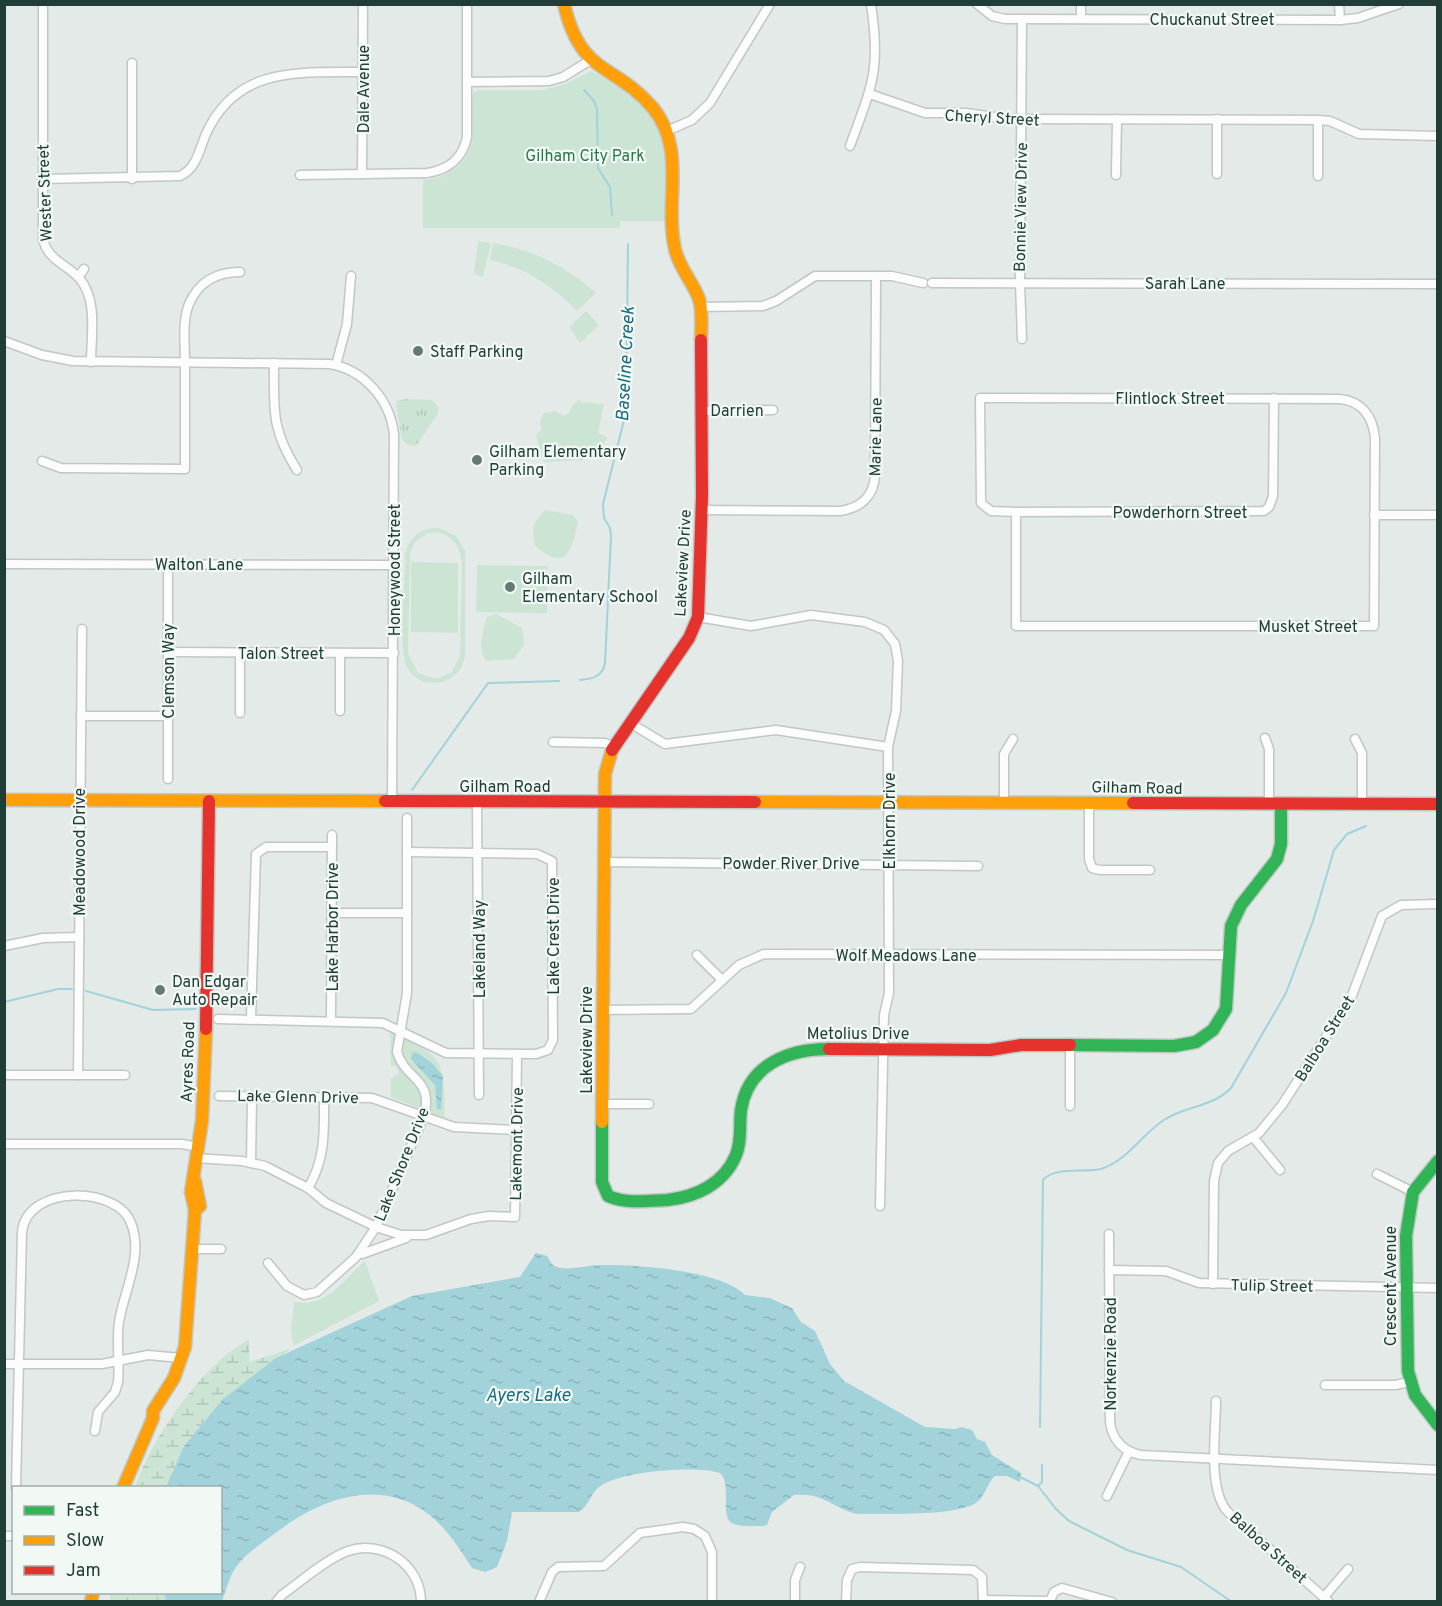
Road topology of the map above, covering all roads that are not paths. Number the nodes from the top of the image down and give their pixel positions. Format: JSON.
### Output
{"nodes":[{"id":1,"x":43,"y":4,"type":"edge"},
{"id":2,"x":363,"y":4,"type":"edge"},
{"id":3,"x":467,"y":4,"type":"edge"},
{"id":4,"x":564,"y":4,"type":"edge"},
{"id":5,"x":770,"y":4,"type":"edge"},
{"id":6,"x":871,"y":4,"type":"edge"},
{"id":7,"x":977,"y":4,"type":"edge"},
{"id":8,"x":1081,"y":4,"type":"edge"},
{"id":9,"x":1339,"y":4,"type":"edge"},
{"id":10,"x":1399,"y":4,"type":"edge"},
{"id":11,"x":1022,"y":19,"type":"junction"},
{"id":12,"x":1081,"y":19,"type":"junction"},
{"id":13,"x":1340,"y":20,"type":"junction"},
{"id":14,"x":589,"y":61,"type":"junction"},
{"id":15,"x":132,"y":63,"type":"dead end"},
{"id":16,"x":363,"y":72,"type":"junction"},
{"id":17,"x":467,"y":82,"type":"junction"},
{"id":18,"x":870,"y":94,"type":"junction"},
{"id":19,"x":1217,"y":119,"type":"junction"},
{"id":20,"x":1021,"y":120,"type":"junction"},
{"id":21,"x":1117,"y":120,"type":"junction"},
{"id":22,"x":1318,"y":120,"type":"junction"},
{"id":23,"x":668,"y":131,"type":"junction"},
{"id":24,"x":1437,"y":136,"type":"edge"},
{"id":25,"x":850,"y":146,"type":"dead end"},
{"id":26,"x":362,"y":174,"type":"junction"},
{"id":27,"x":1217,"y":174,"type":"dead end"},
{"id":28,"x":300,"y":175,"type":"dead end"},
{"id":29,"x":1116,"y":175,"type":"dead end"},
{"id":30,"x":1318,"y":176,"type":"dead end"},
{"id":31,"x":42,"y":179,"type":"junction"},
{"id":32,"x":132,"y":179,"type":"junction"},
{"id":33,"x":84,"y":268,"type":"dead end"},
{"id":34,"x":240,"y":272,"type":"dead end"},
{"id":35,"x":351,"y":276,"type":"dead end"},
{"id":36,"x":876,"y":276,"type":"junction"},
{"id":37,"x":78,"y":277,"type":"junction"},
{"id":38,"x":1020,"y":283,"type":"junction"},
{"id":39,"x":1437,"y":284,"type":"edge"},
{"id":40,"x":701,"y":307,"type":"junction"},
{"id":41,"x":1022,"y":339,"type":"dead end"},
{"id":42,"x":4,"y":341,"type":"edge"},
{"id":43,"x":91,"y":362,"type":"junction"},
{"id":44,"x":185,"y":362,"type":"junction"},
{"id":45,"x":274,"y":363,"type":"junction"},
{"id":46,"x":336,"y":365,"type":"junction"},
{"id":47,"x":980,"y":398,"type":"joint"},
{"id":48,"x":1274,"y":398,"type":"junction"},
{"id":49,"x":1358,"y":405,"type":"joint"},
{"id":50,"x":773,"y":410,"type":"dead end"},
{"id":51,"x":701,"y":411,"type":"junction"},
{"id":52,"x":42,"y":461,"type":"dead end"},
{"id":53,"x":297,"y":470,"type":"dead end"},
{"id":54,"x":701,"y":510,"type":"junction"},
{"id":55,"x":1016,"y":512,"type":"junction"},
{"id":56,"x":1374,"y":515,"type":"junction"},
{"id":57,"x":1437,"y":515,"type":"edge"},
{"id":58,"x":168,"y":563,"type":"junction"},
{"id":59,"x":4,"y":564,"type":"edge"},
{"id":60,"x":394,"y":566,"type":"junction"},
{"id":61,"x":698,"y":617,"type":"junction"},
{"id":62,"x":82,"y":629,"type":"dead end"},
{"id":63,"x":168,"y":652,"type":"junction"},
{"id":64,"x":240,"y":652,"type":"junction"},
{"id":65,"x":340,"y":653,"type":"junction"},
{"id":66,"x":394,"y":653,"type":"junction"},
{"id":67,"x":340,"y":711,"type":"dead end"},
{"id":68,"x":240,"y":713,"type":"dead end"},
{"id":69,"x":81,"y":716,"type":"junction"},
{"id":70,"x":168,"y":716,"type":"junction"},
{"id":71,"x":630,"y":723,"type":"junction"},
{"id":72,"x":1265,"y":738,"type":"dead end"},
{"id":73,"x":1013,"y":739,"type":"dead end"},
{"id":74,"x":1356,"y":739,"type":"dead end"},
{"id":75,"x":553,"y":742,"type":"dead end"},
{"id":76,"x":614,"y":747,"type":"junction"},
{"id":77,"x":888,"y":747,"type":"junction"},
{"id":78,"x":168,"y":779,"type":"dead end"},
{"id":79,"x":4,"y":800,"type":"edge"},
{"id":80,"x":80,"y":801,"type":"junction"},
{"id":81,"x":209,"y":801,"type":"junction"},
{"id":82,"x":392,"y":802,"type":"junction"},
{"id":83,"x":477,"y":802,"type":"junction"},
{"id":84,"x":604,"y":803,"type":"junction"},
{"id":85,"x":890,"y":803,"type":"junction"},
{"id":86,"x":1004,"y":803,"type":"junction"},
{"id":87,"x":1089,"y":803,"type":"junction"},
{"id":88,"x":1437,"y":804,"type":"edge"},
{"id":89,"x":1275,"y":805,"type":"junction"},
{"id":90,"x":1362,"y":805,"type":"junction"},
{"id":91,"x":407,"y":818,"type":"dead end"},
{"id":92,"x":332,"y":835,"type":"dead end"},
{"id":93,"x":332,"y":847,"type":"junction"},
{"id":94,"x":407,"y":852,"type":"junction"},
{"id":95,"x":476,"y":852,"type":"junction"},
{"id":96,"x":604,"y":862,"type":"junction"},
{"id":97,"x":890,"y":863,"type":"junction"},
{"id":98,"x":978,"y":866,"type":"dead end"},
{"id":99,"x":1150,"y":870,"type":"dead end"},
{"id":100,"x":1437,"y":904,"type":"edge"},
{"id":101,"x":332,"y":913,"type":"junction"},
{"id":102,"x":407,"y":913,"type":"junction"},
{"id":103,"x":79,"y":937,"type":"junction"},
{"id":104,"x":4,"y":946,"type":"edge"},
{"id":105,"x":697,"y":955,"type":"dead end"},
{"id":106,"x":889,"y":955,"type":"junction"},
{"id":107,"x":1230,"y":955,"type":"junction"},
{"id":108,"x":722,"y":980,"type":"junction"},
{"id":109,"x":603,"y":1010,"type":"junction"},
{"id":110,"x":218,"y":1019,"type":"dead end"},
{"id":111,"x":251,"y":1019,"type":"junction"},
{"id":112,"x":332,"y":1020,"type":"junction"},
{"id":113,"x":401,"y":1029,"type":"junction"},
{"id":114,"x":1071,"y":1046,"type":"junction"},
{"id":115,"x":884,"y":1050,"type":"junction"},
{"id":116,"x":479,"y":1054,"type":"junction"},
{"id":117,"x":517,"y":1054,"type":"junction"},
{"id":118,"x":4,"y":1076,"type":"edge"},
{"id":119,"x":78,"y":1076,"type":"junction"},
{"id":120,"x":125,"y":1076,"type":"dead end"},
{"id":121,"x":219,"y":1095,"type":"dead end"},
{"id":122,"x":479,"y":1095,"type":"dead end"},
{"id":123,"x":252,"y":1096,"type":"junction"},
{"id":124,"x":324,"y":1096,"type":"junction"},
{"id":125,"x":603,"y":1104,"type":"junction"},
{"id":126,"x":649,"y":1104,"type":"dead end"},
{"id":127,"x":1070,"y":1106,"type":"dead end"},
{"id":128,"x":423,"y":1116,"type":"junction"},
{"id":129,"x":516,"y":1130,"type":"junction"},
{"id":130,"x":1253,"y":1137,"type":"junction"},
{"id":131,"x":4,"y":1144,"type":"edge"},
{"id":132,"x":196,"y":1153,"type":"junction"},
{"id":133,"x":1437,"y":1161,"type":"edge"},
{"id":134,"x":251,"y":1162,"type":"junction"},
{"id":135,"x":1280,"y":1170,"type":"dead end"},
{"id":136,"x":1377,"y":1174,"type":"dead end"},
{"id":137,"x":602,"y":1182,"type":"joint"},
{"id":138,"x":308,"y":1188,"type":"junction"},
{"id":139,"x":1413,"y":1192,"type":"junction"},
{"id":140,"x":880,"y":1206,"type":"dead end"},
{"id":141,"x":376,"y":1227,"type":"junction"},
{"id":142,"x":1109,"y":1234,"type":"dead end"},
{"id":143,"x":411,"y":1236,"type":"junction"},
{"id":144,"x":193,"y":1249,"type":"junction"},
{"id":145,"x":220,"y":1249,"type":"dead end"},
{"id":146,"x":356,"y":1257,"type":"junction"},
{"id":147,"x":268,"y":1263,"type":"dead end"},
{"id":148,"x":1109,"y":1270,"type":"junction"},
{"id":149,"x":1214,"y":1284,"type":"junction"},
{"id":150,"x":1406,"y":1288,"type":"junction"},
{"id":151,"x":1437,"y":1288,"type":"edge"},
{"id":152,"x":181,"y":1358,"type":"junction"},
{"id":153,"x":119,"y":1361,"type":"junction"},
{"id":154,"x":4,"y":1364,"type":"edge"},
{"id":155,"x":21,"y":1364,"type":"junction"},
{"id":156,"x":1410,"y":1382,"type":"junction"},
{"id":157,"x":1325,"y":1384,"type":"dead end"},
{"id":158,"x":1216,"y":1401,"type":"dead end"},
{"id":159,"x":1437,"y":1423,"type":"edge"},
{"id":160,"x":95,"y":1431,"type":"dead end"},
{"id":161,"x":1129,"y":1451,"type":"junction"},
{"id":162,"x":1216,"y":1459,"type":"junction"},
{"id":163,"x":1437,"y":1470,"type":"edge"},
{"id":164,"x":16,"y":1486,"type":"edge"},
{"id":165,"x":124,"y":1486,"type":"edge"},
{"id":166,"x":1107,"y":1496,"type":"dead end"},
{"id":167,"x":800,"y":1567,"type":"dead end"},
{"id":168,"x":1348,"y":1569,"type":"dead end"},
{"id":169,"x":1327,"y":1599,"type":"edge"},
{"id":170,"x":983,"y":1601,"type":"edge"},
{"id":171,"x":1050,"y":1601,"type":"edge"},
{"id":172,"x":276,"y":1602,"type":"edge"},
{"id":173,"x":421,"y":1602,"type":"edge"},
{"id":174,"x":539,"y":1602,"type":"edge"},
{"id":175,"x":712,"y":1602,"type":"edge"},
{"id":176,"x":795,"y":1602,"type":"edge"},
{"id":177,"x":846,"y":1602,"type":"edge"},
{"id":178,"x":1112,"y":1602,"type":"edge"}],
"edges":[{"from":1,"to":31,"type":"street","name":"Wester Street"},
{"from":2,"to":16,"type":"street","name":"Dale Avenue"},
{"from":3,"to":17,"type":"street"},
{"from":4,"to":14,"type":"street","name":"Lakeview Drive"},
{"from":5,"to":23,"type":"street"},
{"from":6,"to":18,"type":"street"},
{"from":7,"to":11,"type":"street","name":"Chuckanut Street"},
{"from":8,"to":12,"type":"street"},
{"from":9,"to":13,"type":"street"},
{"from":10,"to":13,"type":"street","name":"Chuckanut Street"},
{"from":11,"to":12,"type":"street","name":"Chuckanut Street"},
{"from":11,"to":20,"type":"street","name":"Bonnie View Drive"},
{"from":12,"to":13,"type":"street","name":"Chuckanut Street"},
{"from":14,"to":17,"type":"street"},
{"from":14,"to":23,"type":"street","name":"Lakeview Drive"},
{"from":15,"to":32,"type":"street"},
{"from":16,"to":26,"type":"street","name":"Dale Avenue"},
{"from":16,"to":32,"type":"street"},
{"from":17,"to":26,"type":"street"},
{"from":18,"to":20,"type":"street","name":"Cheryl Street"},
{"from":18,"to":25,"type":"street"},
{"from":19,"to":21,"type":"street","name":"Cheryl Street"},
{"from":19,"to":22,"type":"street","name":"Cheryl Street"},
{"from":19,"to":27,"type":"street"},
{"from":20,"to":21,"type":"street","name":"Cheryl Street"},
{"from":20,"to":38,"type":"street","name":"Bonnie View Drive"},
{"from":21,"to":29,"type":"street"},
{"from":22,"to":24,"type":"street","name":"Cheryl Street"},
{"from":22,"to":30,"type":"street"},
{"from":23,"to":40,"type":"street","name":"Lakeview Drive"},
{"from":26,"to":28,"type":"street"},
{"from":31,"to":32,"type":"street"},
{"from":31,"to":37,"type":"street","name":"Wester Street"},
{"from":33,"to":37,"type":"street"},
{"from":34,"to":44,"type":"street"},
{"from":35,"to":46,"type":"street"},
{"from":36,"to":38,"type":"street","name":"Sarah Lane"},
{"from":36,"to":40,"type":"street","name":"Sarah Lane"},
{"from":36,"to":54,"type":"street","name":"Marie Lane"},
{"from":37,"to":43,"type":"street","name":"Wester Street"},
{"from":38,"to":39,"type":"street","name":"Sarah Lane"},
{"from":38,"to":41,"type":"street","name":"Bonnie View Drive"},
{"from":40,"to":51,"type":"street","name":"Lakeview Drive"},
{"from":42,"to":43,"type":"street","name":"Honeywood Street"},
{"from":43,"to":44,"type":"street","name":"Honeywood Street"},
{"from":44,"to":45,"type":"street","name":"Honeywood Street"},
{"from":44,"to":52,"type":"street"},
{"from":45,"to":46,"type":"street","name":"Honeywood Street"},
{"from":45,"to":53,"type":"street"},
{"from":46,"to":60,"type":"street","name":"Honeywood Street"},
{"from":47,"to":48,"type":"street","name":"Flintlock Street"},
{"from":47,"to":55,"type":"street","name":"Powderhorn Street"},
{"from":48,"to":49,"type":"street","name":"Flintlock Street"},
{"from":48,"to":55,"type":"street","name":"Powderhorn Street"},
{"from":49,"to":56,"type":"street","name":"Musket Street"},
{"from":50,"to":51,"type":"street","name":"Darrien"},
{"from":51,"to":54,"type":"street","name":"Lakeview Drive"},
{"from":54,"to":61,"type":"street","name":"Lakeview Drive"},
{"from":55,"to":56,"type":"street","name":"Musket Street"},
{"from":56,"to":57,"type":"street"},
{"from":58,"to":59,"type":"street","name":"Walton Lane"},
{"from":58,"to":60,"type":"street","name":"Walton Lane"},
{"from":58,"to":63,"type":"street","name":"Clemson Way"},
{"from":60,"to":66,"type":"street","name":"Honeywood Street"},
{"from":61,"to":71,"type":"street","name":"Lakeview Drive"},
{"from":61,"to":77,"type":"street","name":"Elkhorn Drive"},
{"from":62,"to":69,"type":"street","name":"Meadowood Drive"},
{"from":63,"to":64,"type":"street","name":"Talon Street"},
{"from":63,"to":70,"type":"street","name":"Clemson Way"},
{"from":64,"to":65,"type":"street","name":"Talon Street"},
{"from":64,"to":68,"type":"street"},
{"from":65,"to":66,"type":"street","name":"Talon Street"},
{"from":65,"to":67,"type":"street"},
{"from":66,"to":82,"type":"street","name":"Honeywood Street"},
{"from":69,"to":70,"type":"street"},
{"from":69,"to":80,"type":"street","name":"Meadowood Drive"},
{"from":70,"to":78,"type":"street","name":"Clemson Way"},
{"from":71,"to":76,"type":"street","name":"Lakeview Drive"},
{"from":71,"to":77,"type":"street"},
{"from":72,"to":89,"type":"street"},
{"from":73,"to":86,"type":"street"},
{"from":74,"to":90,"type":"street"},
{"from":75,"to":76,"type":"street"},
{"from":76,"to":84,"type":"street","name":"Lakeview Drive"},
{"from":77,"to":85,"type":"street","name":"Elkhorn Drive"},
{"from":79,"to":80,"type":"street","name":"Gilham Road"},
{"from":80,"to":81,"type":"street","name":"Gilham Road"},
{"from":80,"to":103,"type":"street","name":"Meadowood Drive"},
{"from":81,"to":82,"type":"street","name":"Gilham Road"},
{"from":81,"to":132,"type":"street","name":"Ayres Road"},
{"from":82,"to":83,"type":"street","name":"Gilham Road"},
{"from":83,"to":84,"type":"street","name":"Gilham Road"},
{"from":83,"to":95,"type":"street","name":"Lakeland Way"},
{"from":84,"to":85,"type":"street","name":"Gilham Road"},
{"from":84,"to":96,"type":"street","name":"Lakeview Drive"},
{"from":85,"to":86,"type":"street","name":"Gilham Road"},
{"from":85,"to":97,"type":"street","name":"Elkhorn Drive"},
{"from":86,"to":87,"type":"street","name":"Gilham Road"},
{"from":87,"to":89,"type":"street","name":"Gilham Road"},
{"from":87,"to":99,"type":"street"},
{"from":88,"to":90,"type":"street","name":"Gilham Road"},
{"from":89,"to":90,"type":"street","name":"Gilham Road"},
{"from":89,"to":107,"type":"street","name":"Metolius Drive"},
{"from":91,"to":94,"type":"street","name":"Lake Shore Drive"},
{"from":92,"to":93,"type":"street","name":"Lake Harbor Drive"},
{"from":93,"to":101,"type":"street","name":"Lake Harbor Drive"},
{"from":93,"to":111,"type":"street"},
{"from":94,"to":95,"type":"street","name":"Lake Crest Drive"},
{"from":94,"to":102,"type":"street","name":"Lake Shore Drive"},
{"from":95,"to":116,"type":"street","name":"Lakeland Way"},
{"from":95,"to":117,"type":"street","name":"Lake Crest Drive"},
{"from":96,"to":97,"type":"street","name":"Powder River Drive"},
{"from":96,"to":109,"type":"street","name":"Lakeview Drive"},
{"from":97,"to":98,"type":"street","name":"Powder River Drive"},
{"from":97,"to":106,"type":"street","name":"Elkhorn Drive"},
{"from":100,"to":130,"type":"street","name":"Balboa Street"},
{"from":101,"to":102,"type":"street"},
{"from":101,"to":112,"type":"street","name":"Lake Harbor Drive"},
{"from":102,"to":113,"type":"street","name":"Lake Shore Drive"},
{"from":103,"to":104,"type":"street"},
{"from":103,"to":119,"type":"street","name":"Meadowood Drive"},
{"from":105,"to":108,"type":"street"},
{"from":106,"to":107,"type":"street","name":"Wolf Meadows Lane"},
{"from":106,"to":108,"type":"street","name":"Wolf Meadows Lane"},
{"from":106,"to":115,"type":"street","name":"Elkhorn Drive"},
{"from":107,"to":114,"type":"street","name":"Metolius Drive"},
{"from":108,"to":109,"type":"street","name":"Wolf Meadows Lane"},
{"from":109,"to":125,"type":"street","name":"Lakeview Drive"},
{"from":110,"to":111,"type":"street"},
{"from":111,"to":112,"type":"street"},
{"from":112,"to":113,"type":"street"},
{"from":113,"to":116,"type":"street"},
{"from":113,"to":128,"type":"street","name":"Lake Shore Drive"},
{"from":114,"to":115,"type":"street","name":"Metolius Drive"},
{"from":114,"to":127,"type":"street"},
{"from":115,"to":137,"type":"street","name":"Metolius Drive"},
{"from":115,"to":140,"type":"street","name":"Elkhorn Drive"},
{"from":116,"to":117,"type":"street"},
{"from":116,"to":122,"type":"street","name":"Lakeland Way"},
{"from":117,"to":129,"type":"street","name":"Lakemont Drive"},
{"from":118,"to":119,"type":"street"},
{"from":119,"to":120,"type":"street"},
{"from":121,"to":123,"type":"street","name":"Lake Glenn Drive"},
{"from":123,"to":124,"type":"street","name":"Lake Glenn Drive"},
{"from":123,"to":134,"type":"street"},
{"from":124,"to":128,"type":"street","name":"Lake Glenn Drive"},
{"from":124,"to":138,"type":"street"},
{"from":125,"to":126,"type":"street"},
{"from":125,"to":137,"type":"street","name":"Lakeview Drive"},
{"from":128,"to":129,"type":"street","name":"Lake Glenn Drive"},
{"from":128,"to":141,"type":"street","name":"Lake Shore Drive"},
{"from":129,"to":143,"type":"street","name":"Lakemont Drive"},
{"from":130,"to":135,"type":"street"},
{"from":130,"to":149,"type":"street","name":"Balboa Street"},
{"from":131,"to":132,"type":"street","name":"Lakemont Drive"},
{"from":132,"to":134,"type":"street","name":"Lakemont Drive"},
{"from":132,"to":144,"type":"street","name":"Ayres Road"},
{"from":133,"to":139,"type":"street","name":"Crescent Avenue"},
{"from":134,"to":138,"type":"street","name":"Lakemont Drive"},
{"from":136,"to":139,"type":"street"},
{"from":138,"to":141,"type":"street","name":"Lakemont Drive"},
{"from":139,"to":150,"type":"street","name":"Crescent Avenue"},
{"from":141,"to":143,"type":"street","name":"Lakemont Drive"},
{"from":141,"to":146,"type":"street","name":"Lake Shore Drive"},
{"from":142,"to":148,"type":"street","name":"Norkenzie Road"},
{"from":143,"to":146,"type":"street"},
{"from":144,"to":145,"type":"street"},
{"from":144,"to":152,"type":"street","name":"Ayres Road"},
{"from":146,"to":147,"type":"street","name":"Lake Shore Drive"},
{"from":148,"to":149,"type":"street","name":"Tulip Street"},
{"from":148,"to":161,"type":"street","name":"Norkenzie Road"},
{"from":149,"to":150,"type":"street","name":"Tulip Street"},
{"from":150,"to":151,"type":"street","name":"Tulip Street"},
{"from":150,"to":156,"type":"street","name":"Crescent Avenue"},
{"from":152,"to":153,"type":"street"},
{"from":152,"to":165,"type":"street","name":"Ayres Road"},
{"from":153,"to":155,"type":"street"},
{"from":153,"to":155,"type":"street"},
{"from":153,"to":160,"type":"street"},
{"from":154,"to":155,"type":"street"},
{"from":155,"to":164,"type":"street"},
{"from":156,"to":157,"type":"street"},
{"from":156,"to":159,"type":"street","name":"Crescent Avenue"},
{"from":158,"to":162,"type":"street"},
{"from":161,"to":162,"type":"street"},
{"from":161,"to":166,"type":"street"},
{"from":162,"to":163,"type":"street"},
{"from":162,"to":169,"type":"street","name":"Balboa Street"},
{"from":167,"to":176,"type":"street"},
{"from":168,"to":169,"type":"street","name":"Balboa Street"},
{"from":170,"to":171,"type":"street"},
{"from":170,"to":177,"type":"street"},
{"from":171,"to":178,"type":"street"},
{"from":172,"to":173,"type":"street"},
{"from":174,"to":175,"type":"street"}]}
